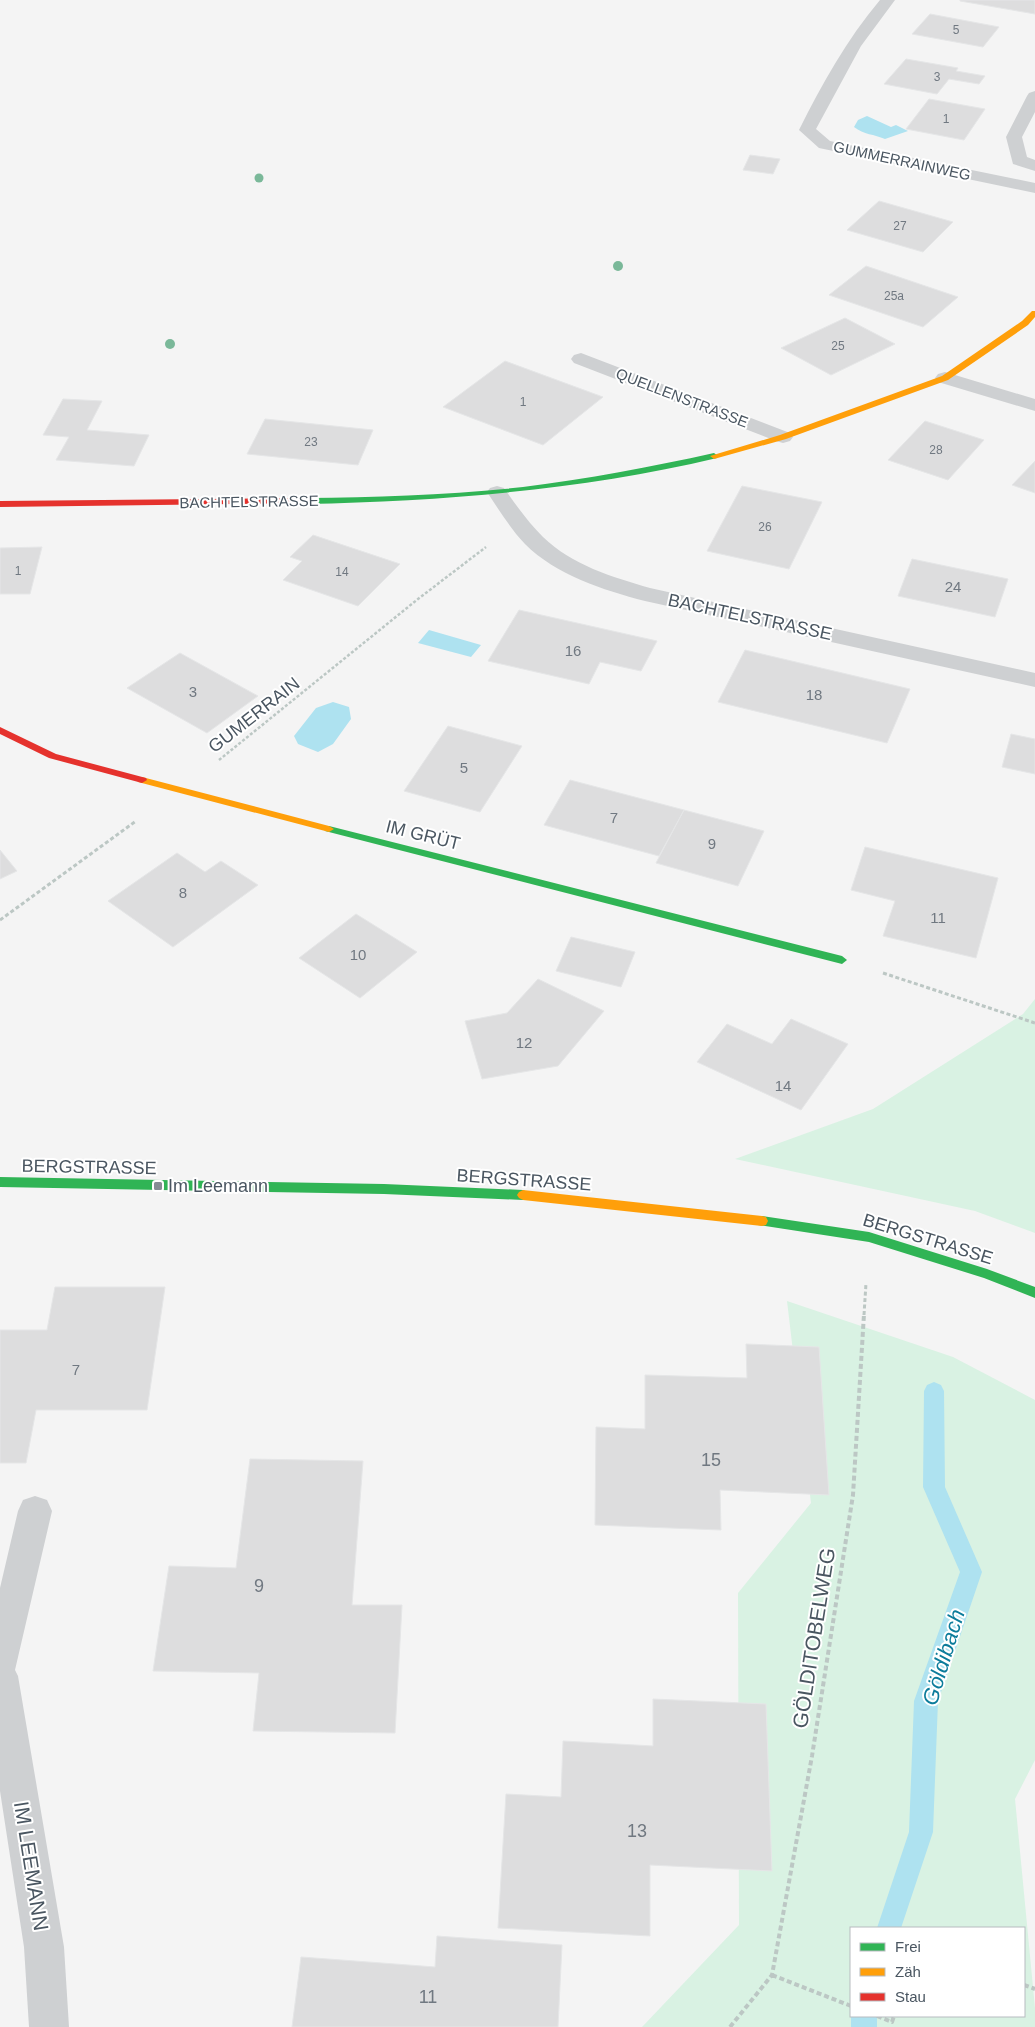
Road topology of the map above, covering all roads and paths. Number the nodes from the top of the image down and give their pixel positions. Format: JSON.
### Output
{"nodes":[{"id":1,"x":888,"y":0,"type":"edge"},
{"id":2,"x":1035,"y":96,"type":"edge"},
{"id":3,"x":1035,"y":166,"type":"edge"},
{"id":4,"x":1035,"y":188,"type":"edge"},
{"id":5,"x":1035,"y":313,"type":"edge"},
{"id":6,"x":581,"y":360,"type":"dead end"},
{"id":7,"x":945,"y":378,"type":"junction"},
{"id":8,"x":1035,"y":405,"type":"edge"},
{"id":9,"x":782,"y":437,"type":"junction"},
{"id":10,"x":497,"y":492,"type":"junction"},
{"id":11,"x":0,"y":504,"type":"edge"},
{"id":12,"x":519,"y":523,"type":"junction"},
{"id":13,"x":1035,"y":680,"type":"edge"},
{"id":14,"x":0,"y":730,"type":"edge"},
{"id":15,"x":178,"y":790,"type":"junction"},
{"id":16,"x":0,"y":920,"type":"edge"},
{"id":17,"x":842,"y":960,"type":"joint"},
{"id":18,"x":1035,"y":1023,"type":"edge"},
{"id":19,"x":0,"y":1182,"type":"edge"},
{"id":20,"x":869,"y":1237,"type":"junction"},
{"id":21,"x":1035,"y":1293,"type":"edge"},
{"id":22,"x":35,"y":1511,"type":"dead end"},
{"id":23,"x":0,"y":1664,"type":"edge"},
{"id":24,"x":0,"y":1676,"type":"edge"},
{"id":25,"x":772,"y":1975,"type":"junction"},
{"id":26,"x":850,"y":2006,"type":"edge"},
{"id":27,"x":880,"y":2017,"type":"edge"},
{"id":28,"x":894,"y":2017,"type":"edge"},
{"id":29,"x":49,"y":2027,"type":"edge"},
{"id":30,"x":730,"y":2027,"type":"edge"}],
"edges":[{"from":1,"to":4,"type":"street","name":"GUMMERRAINWEG"},
{"from":2,"to":3,"type":"street"},
{"from":5,"to":7,"type":"street","name":"BACHTELSTRASSE"},
{"from":6,"to":9,"type":"street","name":"QUELLENSTRASSE"},
{"from":7,"to":8,"type":"street"},
{"from":7,"to":9,"type":"street","name":"BACHTELSTRASSE"},
{"from":9,"to":10,"type":"street","name":"BACHTELSTRASSE"},
{"from":10,"to":11,"type":"street","name":"BACHTELSTRASSE"},
{"from":10,"to":12,"type":"street","name":"BACHTELSTRASSE"},
{"from":12,"to":13,"type":"street","name":"BACHTELSTRASSE"},
{"from":12,"to":15,"type":"path","name":"GUMERRAIN"},
{"from":14,"to":15,"type":"street","name":"IM GRÜT"},
{"from":15,"to":16,"type":"path","name":"GUMERRAIN"},
{"from":15,"to":17,"type":"street","name":"IM GRÜT"},
{"from":17,"to":18,"type":"path"},
{"from":19,"to":20,"type":"street","name":"BERGSTRASSE"},
{"from":20,"to":21,"type":"street","name":"BERGSTRASSE"},
{"from":20,"to":25,"type":"path","name":"GÖLDITOBELWEG"},
{"from":22,"to":23,"type":"street"},
{"from":24,"to":29,"type":"street","name":"IM LEEMANN"},
{"from":25,"to":26,"type":"path"},
{"from":25,"to":30,"type":"path","name":"GÖLDITOBELWEG"},
{"from":27,"to":28,"type":"path"}]}
